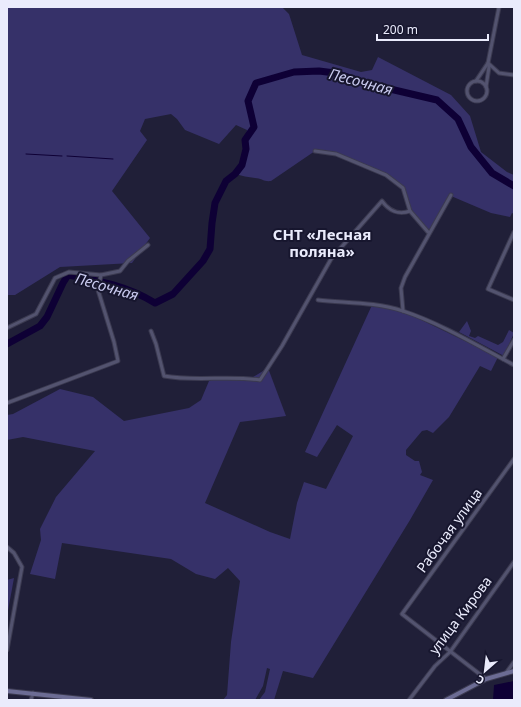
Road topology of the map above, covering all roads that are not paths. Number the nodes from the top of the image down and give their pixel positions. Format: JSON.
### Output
{"nodes":[{"id":1,"x":499,"y":7,"type":"edge"},
{"id":2,"x":488,"y":63,"type":"junction"},
{"id":3,"x":514,"y":76,"type":"edge"},
{"id":4,"x":476,"y":81,"type":"junction"},
{"id":5,"x":486,"y":87,"type":"junction"},
{"id":6,"x":315,"y":151,"type":"dead end"},
{"id":7,"x":451,"y":195,"type":"dead end"},
{"id":8,"x":410,"y":211,"type":"junction"},
{"id":9,"x":428,"y":232,"type":"dead end"},
{"id":10,"x":514,"y":232,"type":"edge"},
{"id":11,"x":148,"y":245,"type":"dead end"},
{"id":12,"x":101,"y":275,"type":"junction"},
{"id":13,"x":318,"y":300,"type":"dead end"},
{"id":14,"x":514,"y":300,"type":"edge"},
{"id":15,"x":403,"y":311,"type":"junction"},
{"id":16,"x":7,"y":328,"type":"edge"},
{"id":17,"x":151,"y":331,"type":"dead end"},
{"id":18,"x":514,"y":340,"type":"edge"},
{"id":19,"x":503,"y":359,"type":"junction"},
{"id":20,"x":514,"y":365,"type":"edge"},
{"id":21,"x":7,"y":403,"type":"edge"},
{"id":22,"x":514,"y":459,"type":"edge"},
{"id":23,"x":7,"y":547,"type":"edge"},
{"id":24,"x":514,"y":562,"type":"edge"},
{"id":25,"x":7,"y":650,"type":"edge"},
{"id":26,"x":450,"y":652,"type":"junction"},
{"id":27,"x":514,"y":662,"type":"edge"},
{"id":28,"x":514,"y":671,"type":"edge"},
{"id":29,"x":506,"y":673,"type":"junction"},
{"id":30,"x":486,"y":679,"type":"junction"},
{"id":31,"x":7,"y":691,"type":"edge"},
{"id":32,"x":33,"y":693,"type":"junction"},
{"id":33,"x":65,"y":698,"type":"edge"},
{"id":34,"x":31,"y":700,"type":"edge"},
{"id":35,"x":90,"y":700,"type":"edge"},
{"id":36,"x":409,"y":700,"type":"edge"},
{"id":37,"x":446,"y":700,"type":"edge"}],
"edges":[{"from":1,"to":2,"type":"street"},
{"from":2,"to":3,"type":"street"},
{"from":2,"to":4,"type":"street"},
{"from":2,"to":5,"type":"street"},
{"from":4,"to":5,"type":"street"},
{"from":4,"to":5,"type":"street"},
{"from":6,"to":8,"type":"street"},
{"from":7,"to":15,"type":"street"},
{"from":8,"to":9,"type":"street"},
{"from":8,"to":17,"type":"street"},
{"from":10,"to":14,"type":"street"},
{"from":11,"to":12,"type":"street"},
{"from":12,"to":16,"type":"street"},
{"from":12,"to":21,"type":"street"},
{"from":13,"to":15,"type":"street"},
{"from":15,"to":19,"type":"street"},
{"from":18,"to":19,"type":"street"},
{"from":19,"to":20,"type":"street"},
{"from":22,"to":26,"type":"street","name":"Рабочая улица"},
{"from":23,"to":25,"type":"street"},
{"from":24,"to":26,"type":"street","name":"улица Кирова"},
{"from":26,"to":30,"type":"street"},
{"from":26,"to":36,"type":"street","name":"улица Кирова"},
{"from":27,"to":29,"type":"street"},
{"from":28,"to":29,"type":"main road"},
{"from":29,"to":30,"type":"main road"},
{"from":30,"to":37,"type":"main road"},
{"from":31,"to":32,"type":"main road"},
{"from":32,"to":33,"type":"main road"},
{"from":32,"to":34,"type":"street"},
{"from":33,"to":35,"type":"main road"}]}
